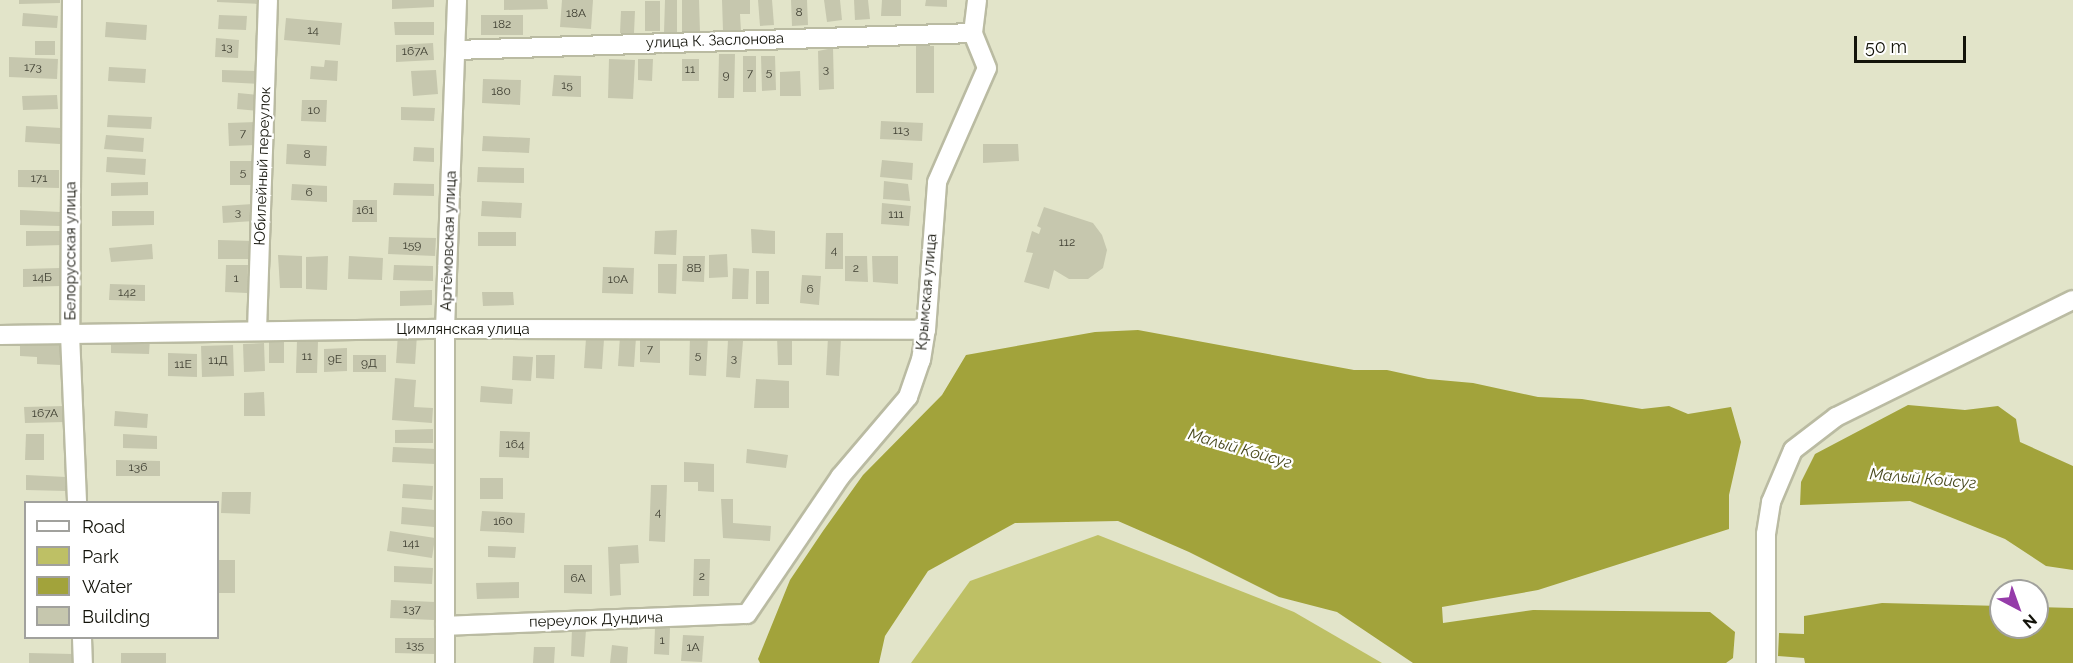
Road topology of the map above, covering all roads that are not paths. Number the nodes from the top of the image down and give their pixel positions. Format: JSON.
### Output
{"nodes":[{"id":1,"x":72,"y":0,"type":"edge"},
{"id":2,"x":268,"y":0,"type":"edge"},
{"id":3,"x":457,"y":0,"type":"edge"},
{"id":4,"x":977,"y":0,"type":"edge"},
{"id":5,"x":973,"y":33,"type":"junction"},
{"id":6,"x":456,"y":50,"type":"junction"},
{"id":7,"x":2073,"y":300,"type":"edge"},
{"id":8,"x":445,"y":329,"type":"junction"},
{"id":9,"x":926,"y":330,"type":"junction"},
{"id":10,"x":257,"y":332,"type":"junction"},
{"id":11,"x":70,"y":334,"type":"junction"},
{"id":12,"x":0,"y":335,"type":"edge"},
{"id":13,"x":77,"y":501,"type":"edge"},
{"id":14,"x":747,"y":614,"type":"joint"},
{"id":15,"x":445,"y":626,"type":"junction"},
{"id":16,"x":82,"y":639,"type":"edge"},
{"id":17,"x":83,"y":663,"type":"edge"},
{"id":18,"x":446,"y":663,"type":"edge"},
{"id":19,"x":1766,"y":663,"type":"edge"}],
"edges":[{"from":1,"to":11,"type":"street","name":"Белорусская улица"},
{"from":2,"to":10,"type":"street","name":"Юбилейный переулок"},
{"from":3,"to":6,"type":"street","name":"Артёмовская улица"},
{"from":4,"to":5,"type":"street","name":"Крымская улица"},
{"from":5,"to":6,"type":"street","name":"улица К. Заслонова"},
{"from":5,"to":9,"type":"street","name":"Крымская улица"},
{"from":6,"to":8,"type":"street","name":"Артёмовская улица"},
{"from":7,"to":19,"type":"street"},
{"from":8,"to":9,"type":"street","name":"Цимлянская улица"},
{"from":8,"to":10,"type":"street","name":"Цимлянская улица"},
{"from":8,"to":15,"type":"street","name":"Артёмовская улица"},
{"from":9,"to":14,"type":"street","name":"Крымская улица"},
{"from":10,"to":11,"type":"street","name":"Цимлянская улица"},
{"from":11,"to":12,"type":"street","name":"Цимлянская улица"},
{"from":11,"to":13,"type":"street","name":"Белорусская улица"},
{"from":14,"to":15,"type":"street","name":"переулок Дундича"},
{"from":15,"to":18,"type":"street","name":"Артёмовская улица"},
{"from":16,"to":17,"type":"street"}]}
